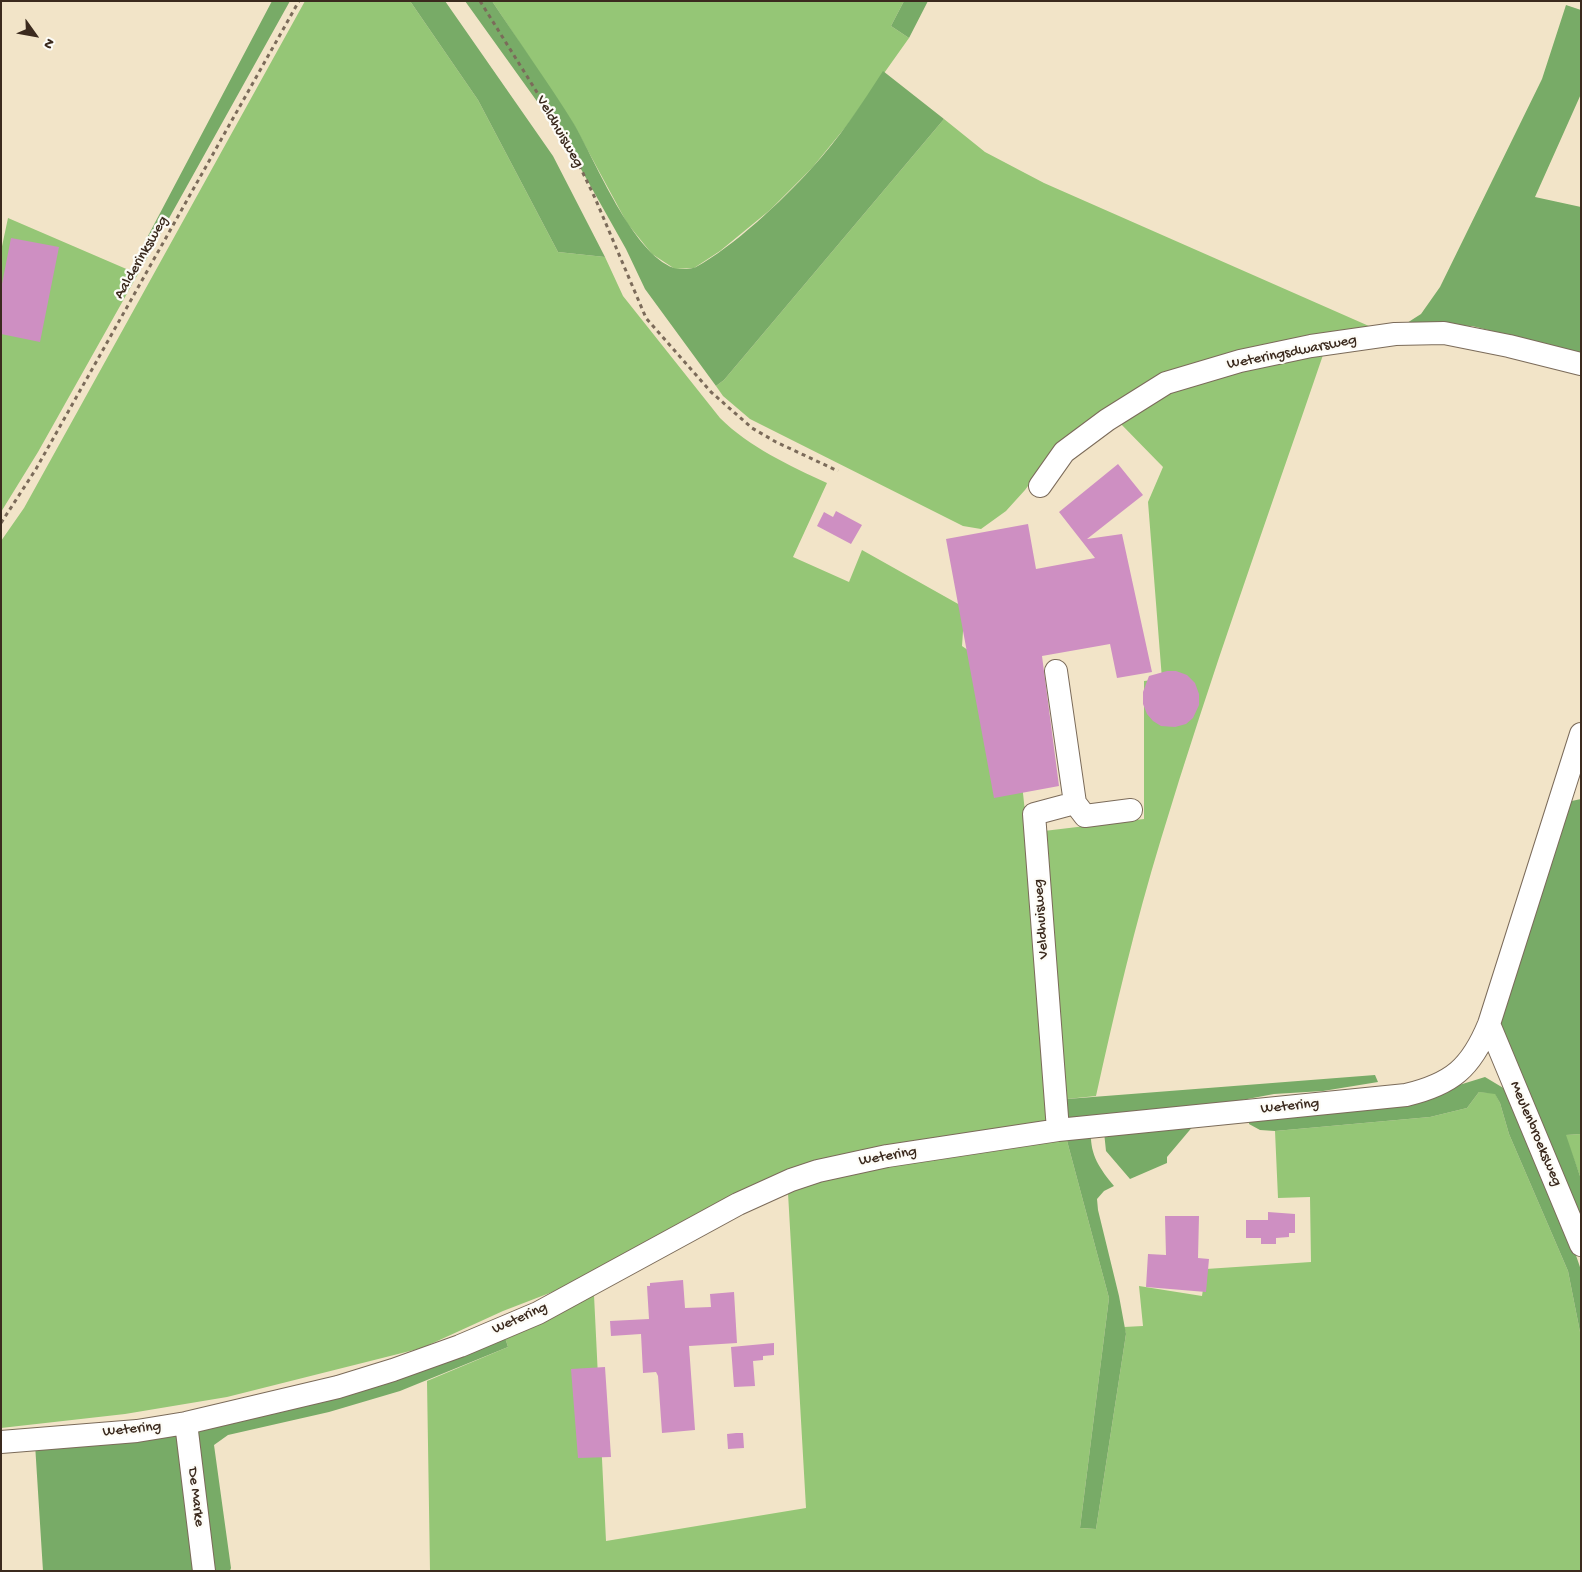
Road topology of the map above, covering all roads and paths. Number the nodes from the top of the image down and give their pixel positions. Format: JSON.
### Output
{"nodes":[{"id":1,"x":299,"y":1,"type":"edge"},
{"id":2,"x":480,"y":1,"type":"edge"},
{"id":3,"x":1581,"y":364,"type":"edge"},
{"id":4,"x":838,"y":471,"type":"dead end"},
{"id":5,"x":1040,"y":486,"type":"dead end"},
{"id":6,"x":1,"y":524,"type":"edge"},
{"id":7,"x":1056,"y":671,"type":"dead end"},
{"id":8,"x":1581,"y":734,"type":"edge"},
{"id":9,"x":1075,"y":803,"type":"junction"},
{"id":10,"x":1131,"y":810,"type":"dead end"},
{"id":11,"x":1489,"y":1024,"type":"junction"},
{"id":12,"x":1058,"y":1130,"type":"junction"},
{"id":13,"x":1581,"y":1244,"type":"edge"},
{"id":14,"x":186,"y":1423,"type":"junction"},
{"id":15,"x":1,"y":1442,"type":"edge"},
{"id":16,"x":204,"y":1571,"type":"edge"}],
"edges":[{"from":1,"to":6,"type":"path","name":"Aalderinksweg"},
{"from":2,"to":4,"type":"path","name":"Veldhuisweg"},
{"from":3,"to":5,"type":"street","name":"Weteringsdwarsweg"},
{"from":7,"to":9,"type":"street"},
{"from":8,"to":11,"type":"street","name":"Wetering"},
{"from":9,"to":10,"type":"street"},
{"from":9,"to":12,"type":"street","name":"Veldhuisweg"},
{"from":11,"to":12,"type":"street","name":"Wetering"},
{"from":11,"to":13,"type":"street","name":"Meulenbroeksweg"},
{"from":12,"to":14,"type":"street","name":"Wetering"},
{"from":14,"to":15,"type":"street","name":"Wetering"},
{"from":14,"to":16,"type":"street","name":"De Marke"}]}
